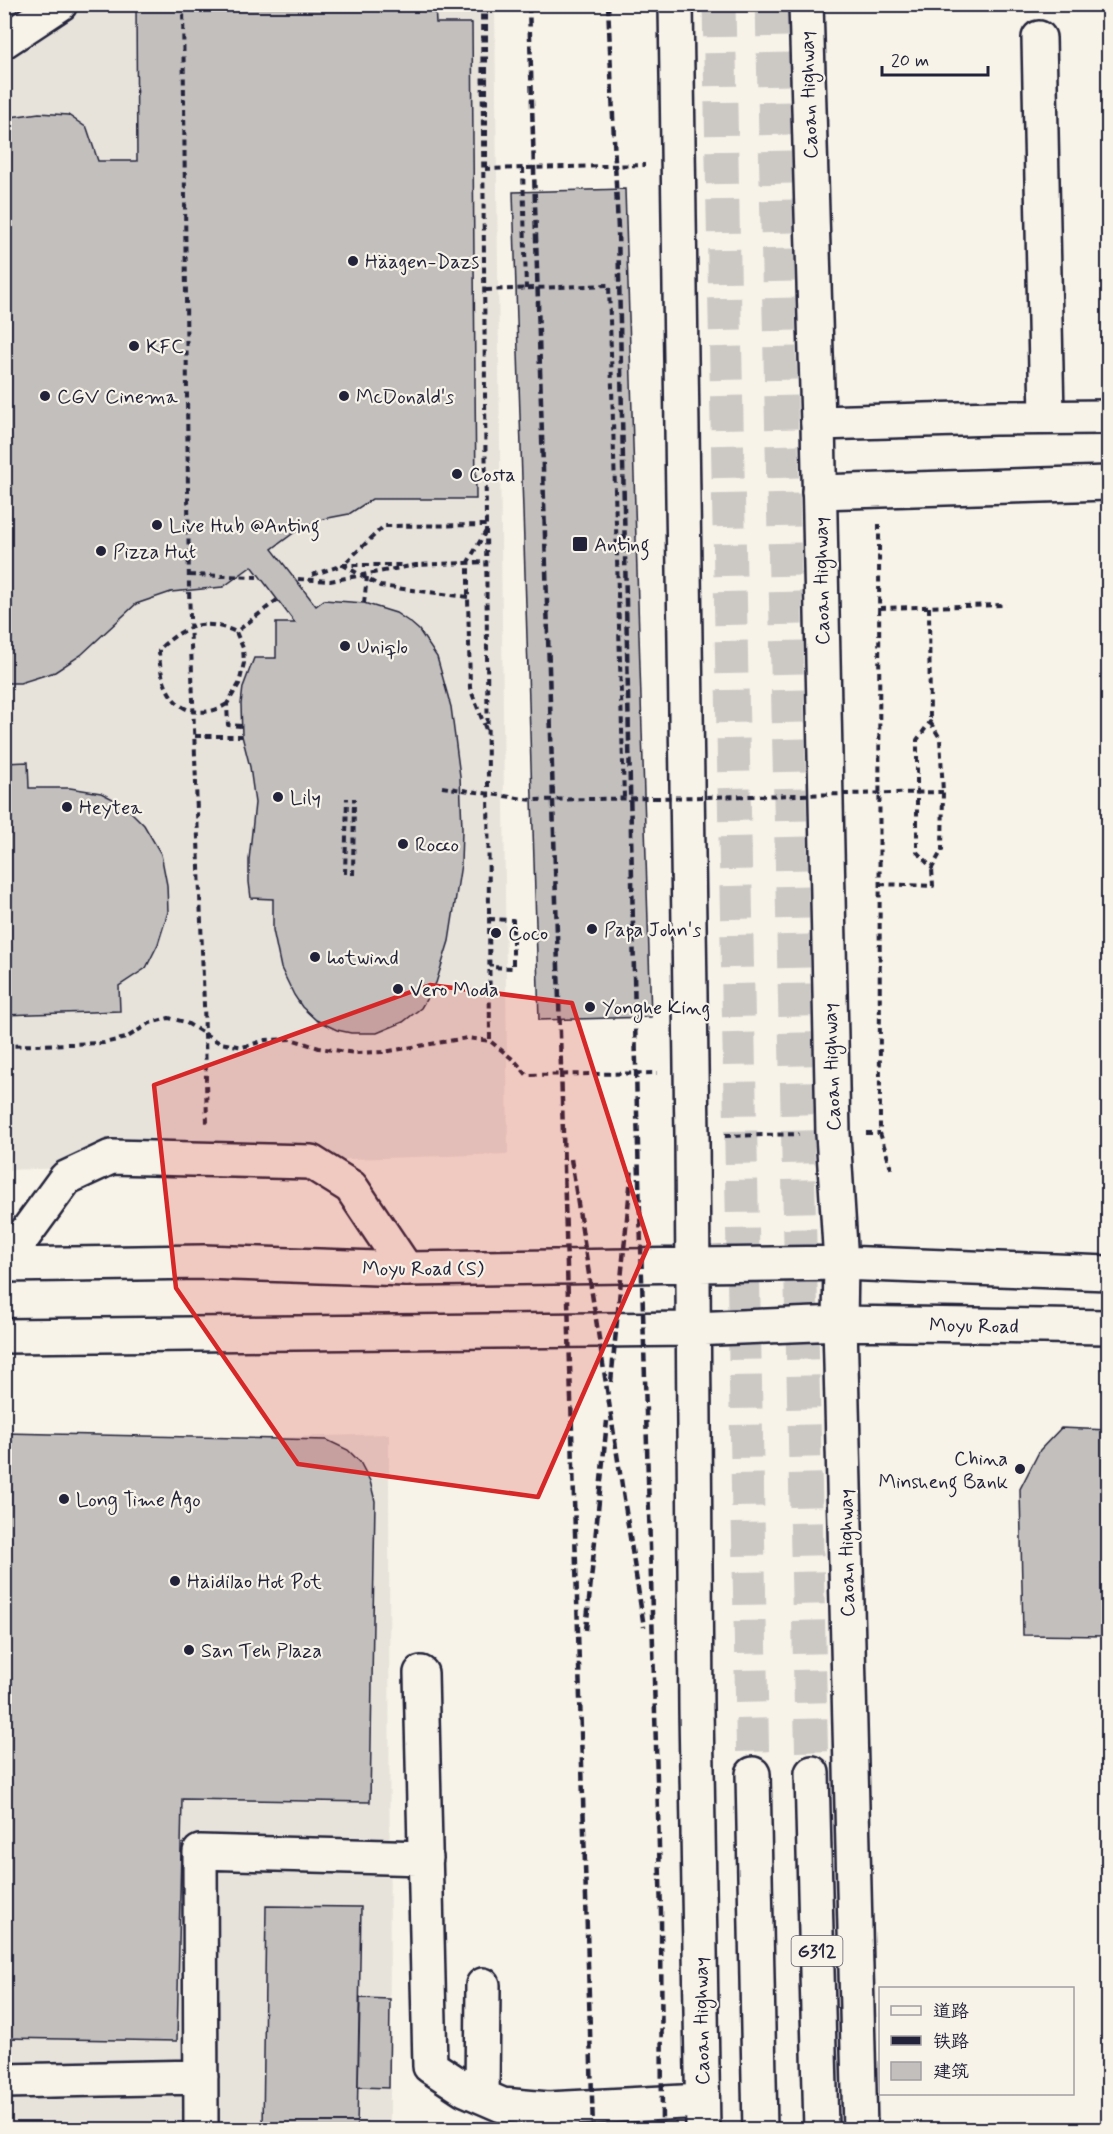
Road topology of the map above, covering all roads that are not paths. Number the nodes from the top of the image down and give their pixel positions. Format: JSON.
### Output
{"nodes":[{"id":1,"x":60,"y":4,"type":"edge"},
{"id":2,"x":676,"y":4,"type":"edge"},
{"id":3,"x":806,"y":4,"type":"edge"},
{"id":4,"x":1040,"y":38,"type":"dead end"},
{"id":5,"x":4,"y":41,"type":"edge"},
{"id":6,"x":1047,"y":417,"type":"junction"},
{"id":7,"x":1108,"y":417,"type":"edge"},
{"id":8,"x":818,"y":423,"type":"junction"},
{"id":9,"x":1108,"y":483,"type":"edge"},
{"id":10,"x":819,"y":492,"type":"junction"},
{"id":11,"x":841,"y":1263,"type":"junction"},
{"id":12,"x":4,"y":1264,"type":"edge"},
{"id":13,"x":693,"y":1266,"type":"junction"},
{"id":14,"x":406,"y":1269,"type":"junction"},
{"id":15,"x":1108,"y":1273,"type":"edge"},
{"id":16,"x":840,"y":1323,"type":"junction"},
{"id":17,"x":1108,"y":1327,"type":"edge"},
{"id":18,"x":692,"y":1329,"type":"junction"},
{"id":19,"x":4,"y":1336,"type":"edge"},
{"id":20,"x":421,"y":1673,"type":"dead end"},
{"id":21,"x":812,"y":1773,"type":"tunnel mouth"},
{"id":22,"x":753,"y":1774,"type":"tunnel mouth"},
{"id":23,"x":426,"y":1858,"type":"junction"},
{"id":24,"x":483,"y":1985,"type":"dead end"},
{"id":25,"x":201,"y":2076,"type":"junction"},
{"id":26,"x":4,"y":2081,"type":"edge"},
{"id":27,"x":482,"y":2096,"type":"junction"},
{"id":28,"x":703,"y":2115,"type":"edge"},
{"id":29,"x":201,"y":2130,"type":"edge"},
{"id":30,"x":760,"y":2130,"type":"edge"},
{"id":31,"x":821,"y":2130,"type":"edge"},
{"id":32,"x":860,"y":2130,"type":"edge"}],
"edges":[{"from":1,"to":5,"type":"main road"},
{"from":2,"to":13,"type":"main road","name":"Caoan Highway"},
{"from":3,"to":8,"type":"main road","name":"Caoan Highway"},
{"from":4,"to":6,"type":"main road"},
{"from":6,"to":7,"type":"main road"},
{"from":6,"to":8,"type":"main road"},
{"from":8,"to":10,"type":"main road","name":"Caoan Highway"},
{"from":9,"to":10,"type":"main road"},
{"from":10,"to":11,"type":"main road","name":"Caoan Highway"},
{"from":11,"to":13,"type":"main road","name":"Moyu Road (S)"},
{"from":11,"to":15,"type":"main road"},
{"from":11,"to":16,"type":"main road","name":"Caoan Highway"},
{"from":12,"to":14,"type":"main road","name":"Moyu Road (S)"},
{"from":12,"to":14,"type":"main road"},
{"from":13,"to":14,"type":"main road","name":"Moyu Road (S)"},
{"from":13,"to":18,"type":"main road","name":"Caoan Highway"},
{"from":16,"to":17,"type":"main road","name":"Moyu Road"},
{"from":16,"to":18,"type":"main road"},
{"from":16,"to":32,"type":"main road","name":"Caoan Highway"},
{"from":18,"to":19,"type":"main road"},
{"from":18,"to":28,"type":"main road","name":"Caoan Highway"},
{"from":20,"to":23,"type":"main road"},
{"from":21,"to":31,"type":"main road","number":"G312"},
{"from":22,"to":30,"type":"main road"},
{"from":23,"to":25,"type":"main road"},
{"from":23,"to":27,"type":"main road"},
{"from":24,"to":27,"type":"main road"},
{"from":25,"to":26,"type":"main road"},
{"from":25,"to":29,"type":"main road"},
{"from":27,"to":28,"type":"main road"}]}
